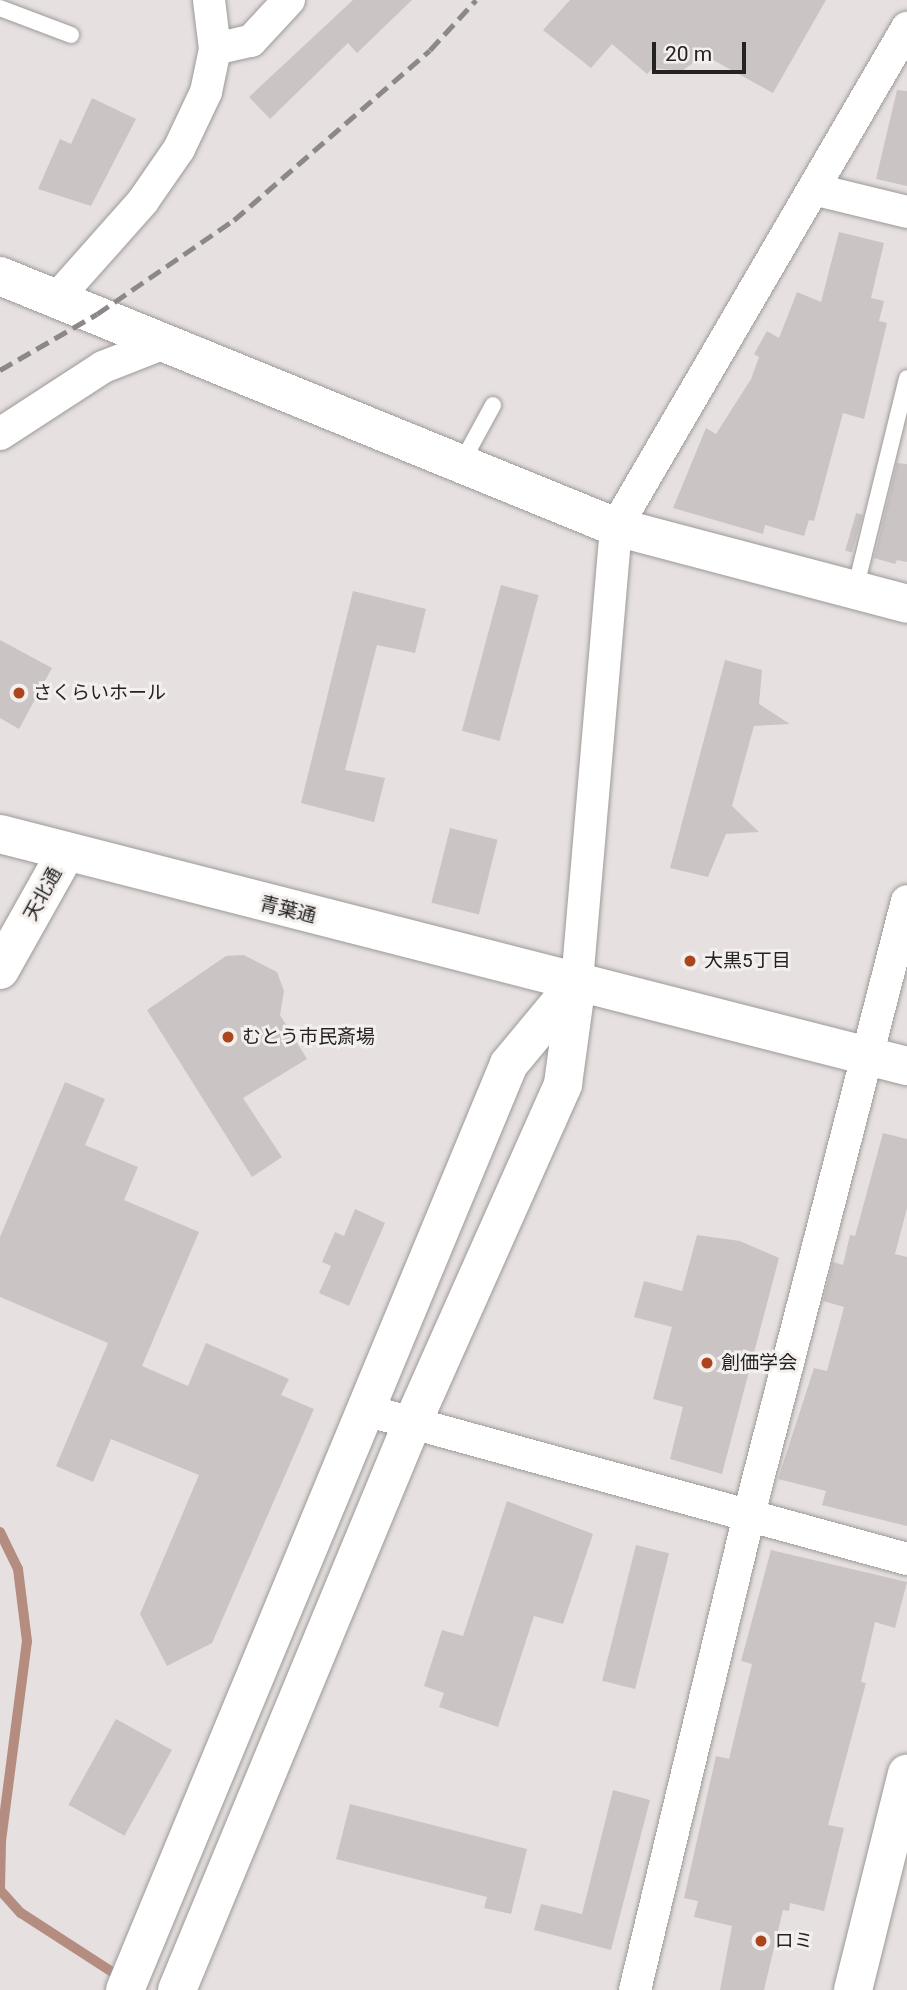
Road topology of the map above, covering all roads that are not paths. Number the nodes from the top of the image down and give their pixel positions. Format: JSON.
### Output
{"nodes":[{"id":1,"x":209,"y":0,"type":"edge"},
{"id":2,"x":289,"y":0,"type":"edge"},
{"id":3,"x":0,"y":8,"type":"edge"},
{"id":4,"x":907,"y":28,"type":"edge"},
{"id":5,"x":71,"y":35,"type":"dead end"},
{"id":6,"x":215,"y":48,"type":"junction"},
{"id":7,"x":817,"y":190,"type":"junction"},
{"id":8,"x":907,"y":212,"type":"edge"},
{"id":9,"x":0,"y":276,"type":"edge"},
{"id":10,"x":57,"y":298,"type":"junction"},
{"id":11,"x":167,"y":342,"type":"junction"},
{"id":12,"x":907,"y":378,"type":"edge"},
{"id":13,"x":493,"y":405,"type":"dead end"},
{"id":14,"x":0,"y":434,"type":"edge"},
{"id":15,"x":461,"y":464,"type":"junction"},
{"id":16,"x":616,"y":527,"type":"junction"},
{"id":17,"x":855,"y":590,"type":"junction"},
{"id":18,"x":907,"y":604,"type":"edge"},
{"id":19,"x":0,"y":834,"type":"edge"},
{"id":20,"x":65,"y":854,"type":"junction"},
{"id":21,"x":907,"y":901,"type":"edge"},
{"id":22,"x":0,"y":970,"type":"edge"},
{"id":23,"x":577,"y":982,"type":"junction"},
{"id":24,"x":868,"y":1056,"type":"junction"},
{"id":25,"x":907,"y":1066,"type":"edge"},
{"id":26,"x":365,"y":1410,"type":"junction"},
{"id":27,"x":411,"y":1426,"type":"junction"},
{"id":28,"x":748,"y":1518,"type":"junction"},
{"id":29,"x":907,"y":1559,"type":"edge"},
{"id":30,"x":907,"y":1774,"type":"edge"},
{"id":31,"x":181,"y":1980,"type":"edge"},
{"id":32,"x":125,"y":1990,"type":"edge"},
{"id":33,"x":635,"y":1990,"type":"edge"},
{"id":34,"x":853,"y":1990,"type":"edge"}],
"edges":[{"from":1,"to":6,"type":"street"},
{"from":2,"to":6,"type":"street"},
{"from":3,"to":5,"type":"lane"},
{"from":4,"to":7,"type":"street"},
{"from":6,"to":10,"type":"street"},
{"from":7,"to":8,"type":"street"},
{"from":7,"to":16,"type":"street"},
{"from":9,"to":10,"type":"street"},
{"from":10,"to":11,"type":"street"},
{"from":11,"to":14,"type":"street"},
{"from":11,"to":15,"type":"street"},
{"from":12,"to":17,"type":"lane"},
{"from":13,"to":15,"type":"lane"},
{"from":15,"to":16,"type":"street"},
{"from":16,"to":17,"type":"street"},
{"from":16,"to":23,"type":"street"},
{"from":17,"to":18,"type":"street"},
{"from":19,"to":20,"type":"street","name":"青葉通"},
{"from":20,"to":22,"type":"street","name":"天北通"},
{"from":20,"to":23,"type":"street","name":"青葉通"},
{"from":21,"to":24,"type":"street"},
{"from":23,"to":24,"type":"street","name":"青葉通"},
{"from":23,"to":26,"type":"street"},
{"from":23,"to":27,"type":"street"},
{"from":24,"to":25,"type":"street","name":"青葉通"},
{"from":24,"to":28,"type":"street"},
{"from":26,"to":27,"type":"street"},
{"from":26,"to":32,"type":"street"},
{"from":27,"to":28,"type":"street"},
{"from":27,"to":31,"type":"street"},
{"from":28,"to":29,"type":"street"},
{"from":28,"to":33,"type":"street"},
{"from":30,"to":34,"type":"street"}]}
